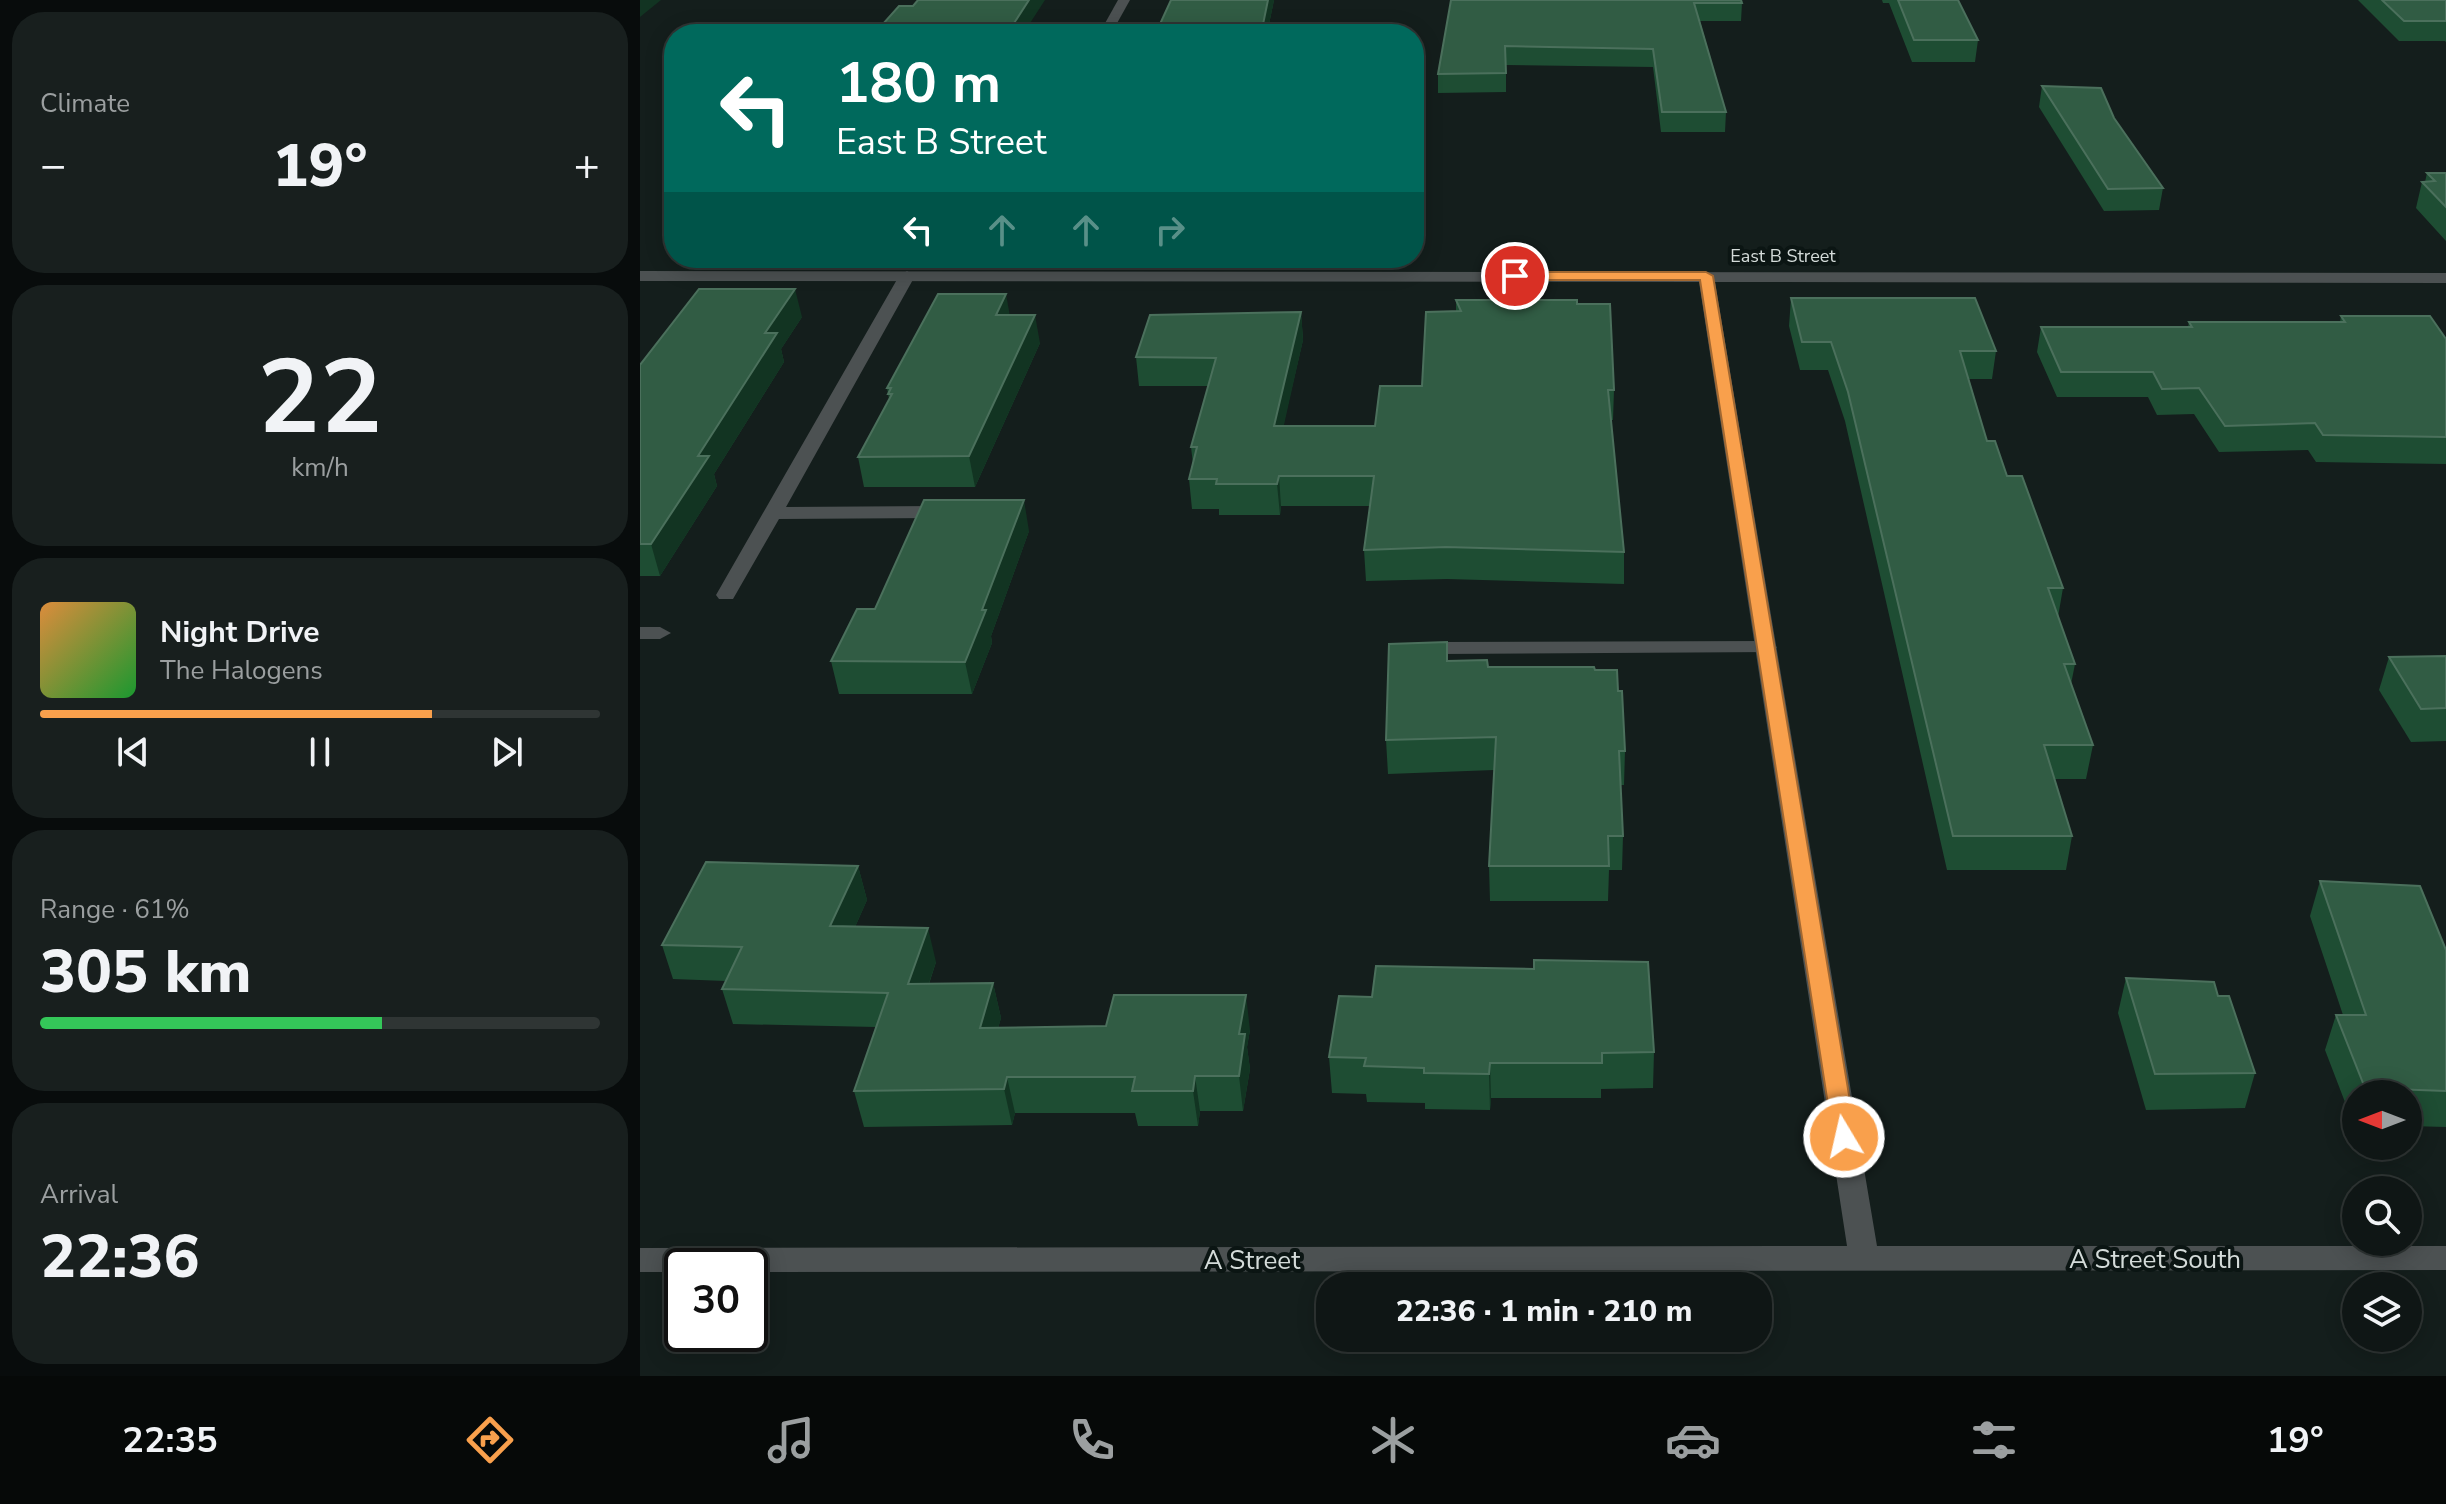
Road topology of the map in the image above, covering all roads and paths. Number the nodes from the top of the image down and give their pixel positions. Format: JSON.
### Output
{"nodes":[{"id":1,"x":1124,"y":0,"type":"edge"},
{"id":2,"x":1111,"y":24,"type":"edge"},
{"id":3,"x":976,"y":268,"type":"edge"},
{"id":4,"x":640,"y":276,"type":"edge"},
{"id":5,"x":907,"y":276,"type":"junction"},
{"id":6,"x":972,"y":276,"type":"junction"},
{"id":7,"x":1706,"y":276,"type":"junction"},
{"id":8,"x":2446,"y":278,"type":"edge"},
{"id":9,"x":937,"y":512,"type":"edge"},
{"id":10,"x":773,"y":513,"type":"junction"},
{"id":11,"x":726,"y":595,"type":"dead end"},
{"id":12,"x":1766,"y":647,"type":"junction"},
{"id":13,"x":1440,"y":648,"type":"edge"},
{"id":14,"x":2446,"y":1258,"type":"edge"},
{"id":15,"x":1864,"y":1259,"type":"junction"},
{"id":16,"x":640,"y":1260,"type":"edge"}],
"edges":[{"from":1,"to":2,"type":"street"},
{"from":3,"to":6,"type":"street"},
{"from":4,"to":5,"type":"street","name":"East B Street"},
{"from":5,"to":6,"type":"street","name":"East B Street"},
{"from":5,"to":10,"type":"street"},
{"from":6,"to":7,"type":"street","name":"East B Street"},
{"from":7,"to":8,"type":"street","name":"East B Street"},
{"from":7,"to":12,"type":"street"},
{"from":9,"to":10,"type":"street"},
{"from":10,"to":11,"type":"street"},
{"from":12,"to":13,"type":"street"},
{"from":12,"to":15,"type":"street"},
{"from":14,"to":15,"type":"street","name":"A Street South"},
{"from":15,"to":16,"type":"street","name":"A Street"}]}
